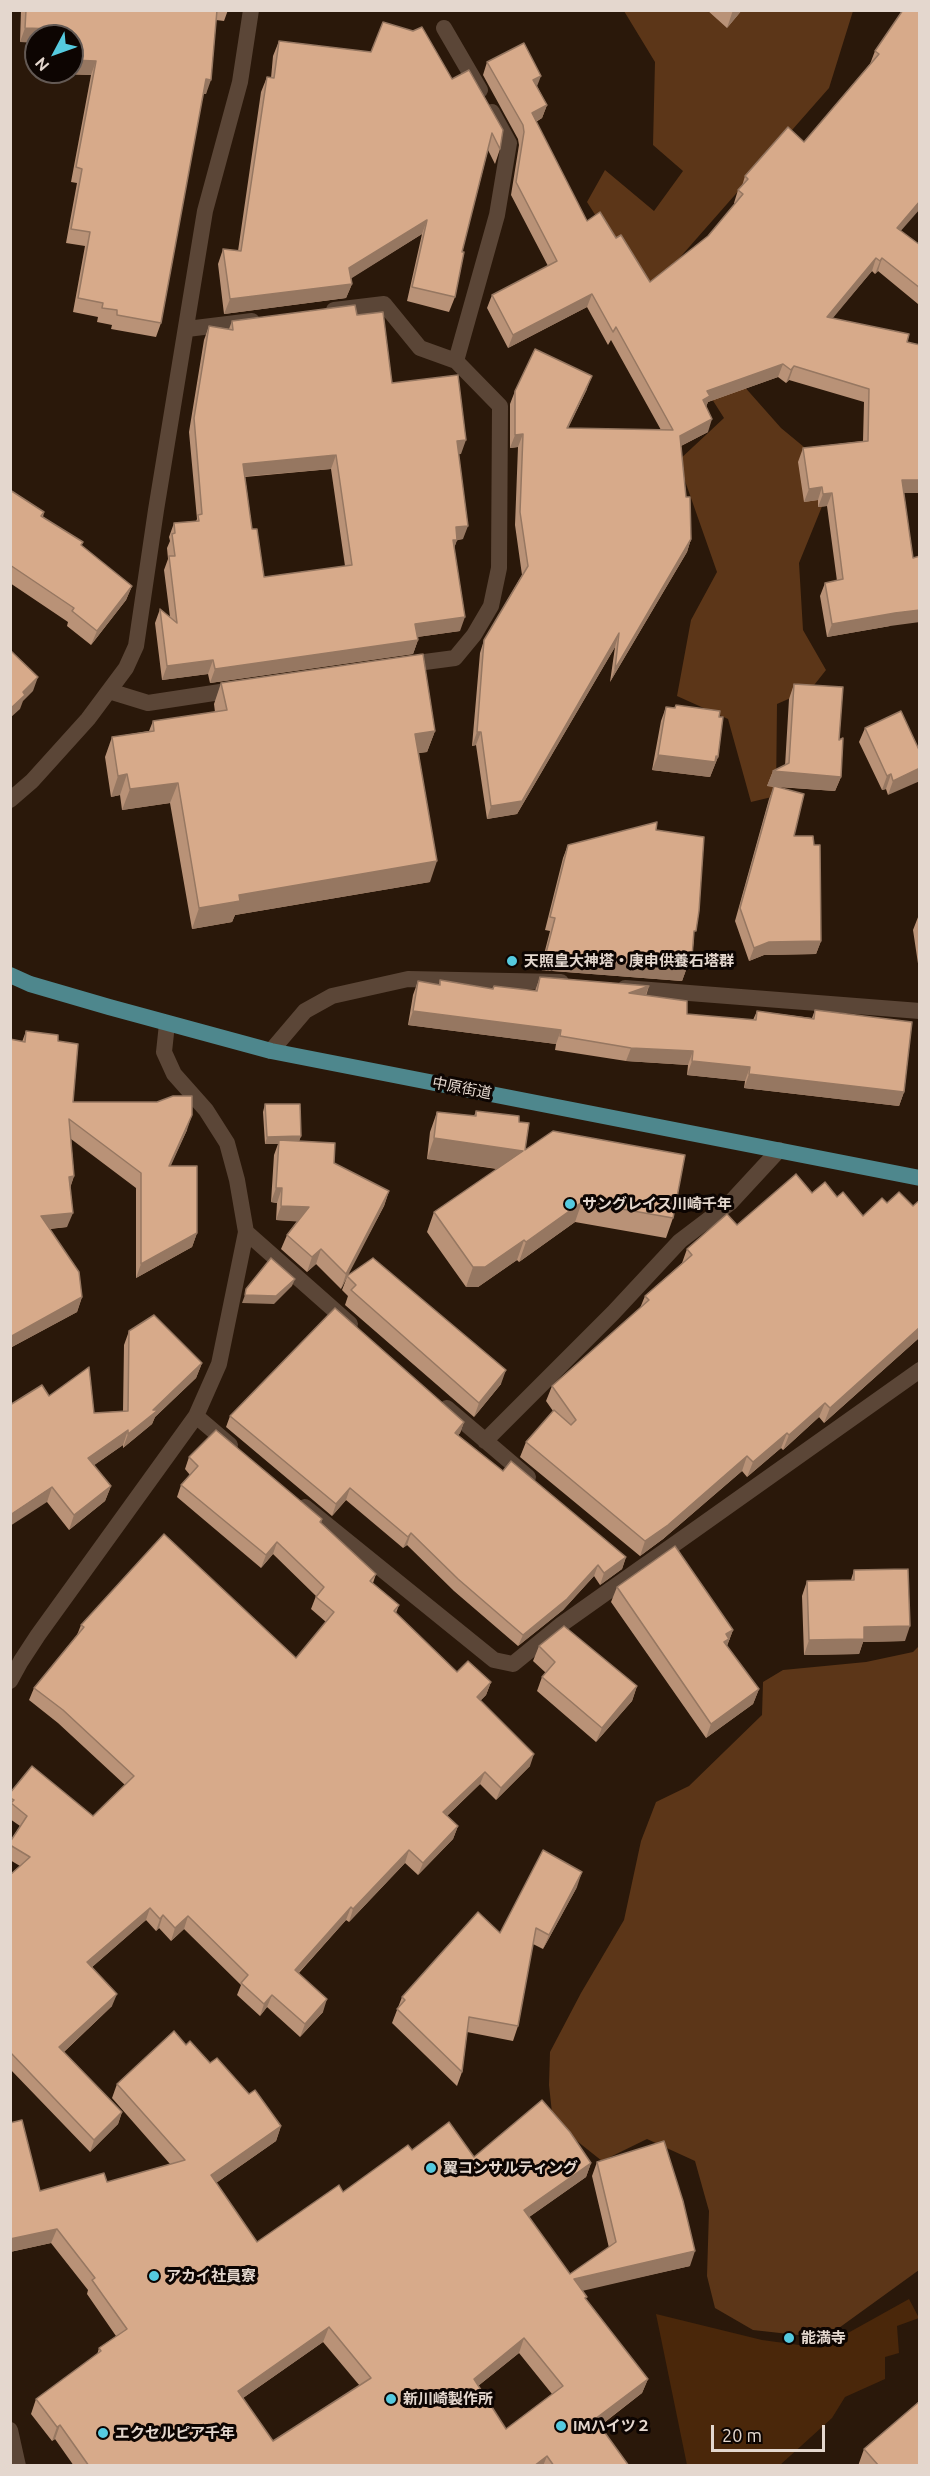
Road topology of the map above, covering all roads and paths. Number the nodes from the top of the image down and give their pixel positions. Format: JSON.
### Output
{"nodes":[{"id":1,"x":251,"y":10,"type":"edge"},
{"id":2,"x":444,"y":28,"type":"dead end"},
{"id":3,"x":314,"y":313,"type":"edge"},
{"id":4,"x":268,"y":318,"type":"edge"},
{"id":5,"x":187,"y":329,"type":"junction"},
{"id":6,"x":456,"y":361,"type":"junction"},
{"id":7,"x":384,"y":668,"type":"edge"},
{"id":8,"x":254,"y":687,"type":"edge"},
{"id":9,"x":109,"y":692,"type":"junction"},
{"id":10,"x":10,"y":800,"type":"edge"},
{"id":11,"x":10,"y":975,"type":"edge"},
{"id":12,"x":579,"y":984,"type":"edge"},
{"id":13,"x":614,"y":987,"type":"edge"},
{"id":14,"x":920,"y":1011,"type":"edge"},
{"id":15,"x":167,"y":1024,"type":"junction"},
{"id":16,"x":271,"y":1051,"type":"junction"},
{"id":17,"x":779,"y":1150,"type":"junction"},
{"id":18,"x":920,"y":1178,"type":"edge"},
{"id":19,"x":246,"y":1232,"type":"junction"},
{"id":20,"x":361,"y":1333,"type":"edge"},
{"id":21,"x":920,"y":1370,"type":"edge"},
{"id":22,"x":432,"y":1395,"type":"edge"},
{"id":23,"x":196,"y":1416,"type":"junction"},
{"id":24,"x":485,"y":1442,"type":"junction"},
{"id":25,"x":242,"y":1455,"type":"edge"},
{"id":26,"x":540,"y":1486,"type":"edge"},
{"id":27,"x":288,"y":1493,"type":"edge"},
{"id":28,"x":10,"y":1681,"type":"edge"},
{"id":29,"x":10,"y":2430,"type":"edge"},
{"id":30,"x":18,"y":2466,"type":"edge"}],
"edges":[{"from":1,"to":5,"type":"street"},
{"from":2,"to":6,"type":"street"},
{"from":3,"to":6,"type":"street"},
{"from":4,"to":5,"type":"street"},
{"from":5,"to":9,"type":"street"},
{"from":6,"to":7,"type":"street"},
{"from":8,"to":9,"type":"street"},
{"from":9,"to":10,"type":"street"},
{"from":11,"to":15,"type":"main road","name":"中原街道"},
{"from":12,"to":16,"type":"street"},
{"from":13,"to":14,"type":"street"},
{"from":15,"to":16,"type":"main road","name":"中原街道"},
{"from":15,"to":19,"type":"street"},
{"from":16,"to":17,"type":"main road","name":"中原街道"},
{"from":17,"to":18,"type":"main road","name":"中原街道"},
{"from":17,"to":24,"type":"street"},
{"from":19,"to":20,"type":"street"},
{"from":19,"to":23,"type":"street"},
{"from":21,"to":27,"type":"street"},
{"from":22,"to":24,"type":"street"},
{"from":23,"to":25,"type":"street"},
{"from":23,"to":28,"type":"street"},
{"from":24,"to":26,"type":"street"},
{"from":29,"to":30,"type":"street"}]}
